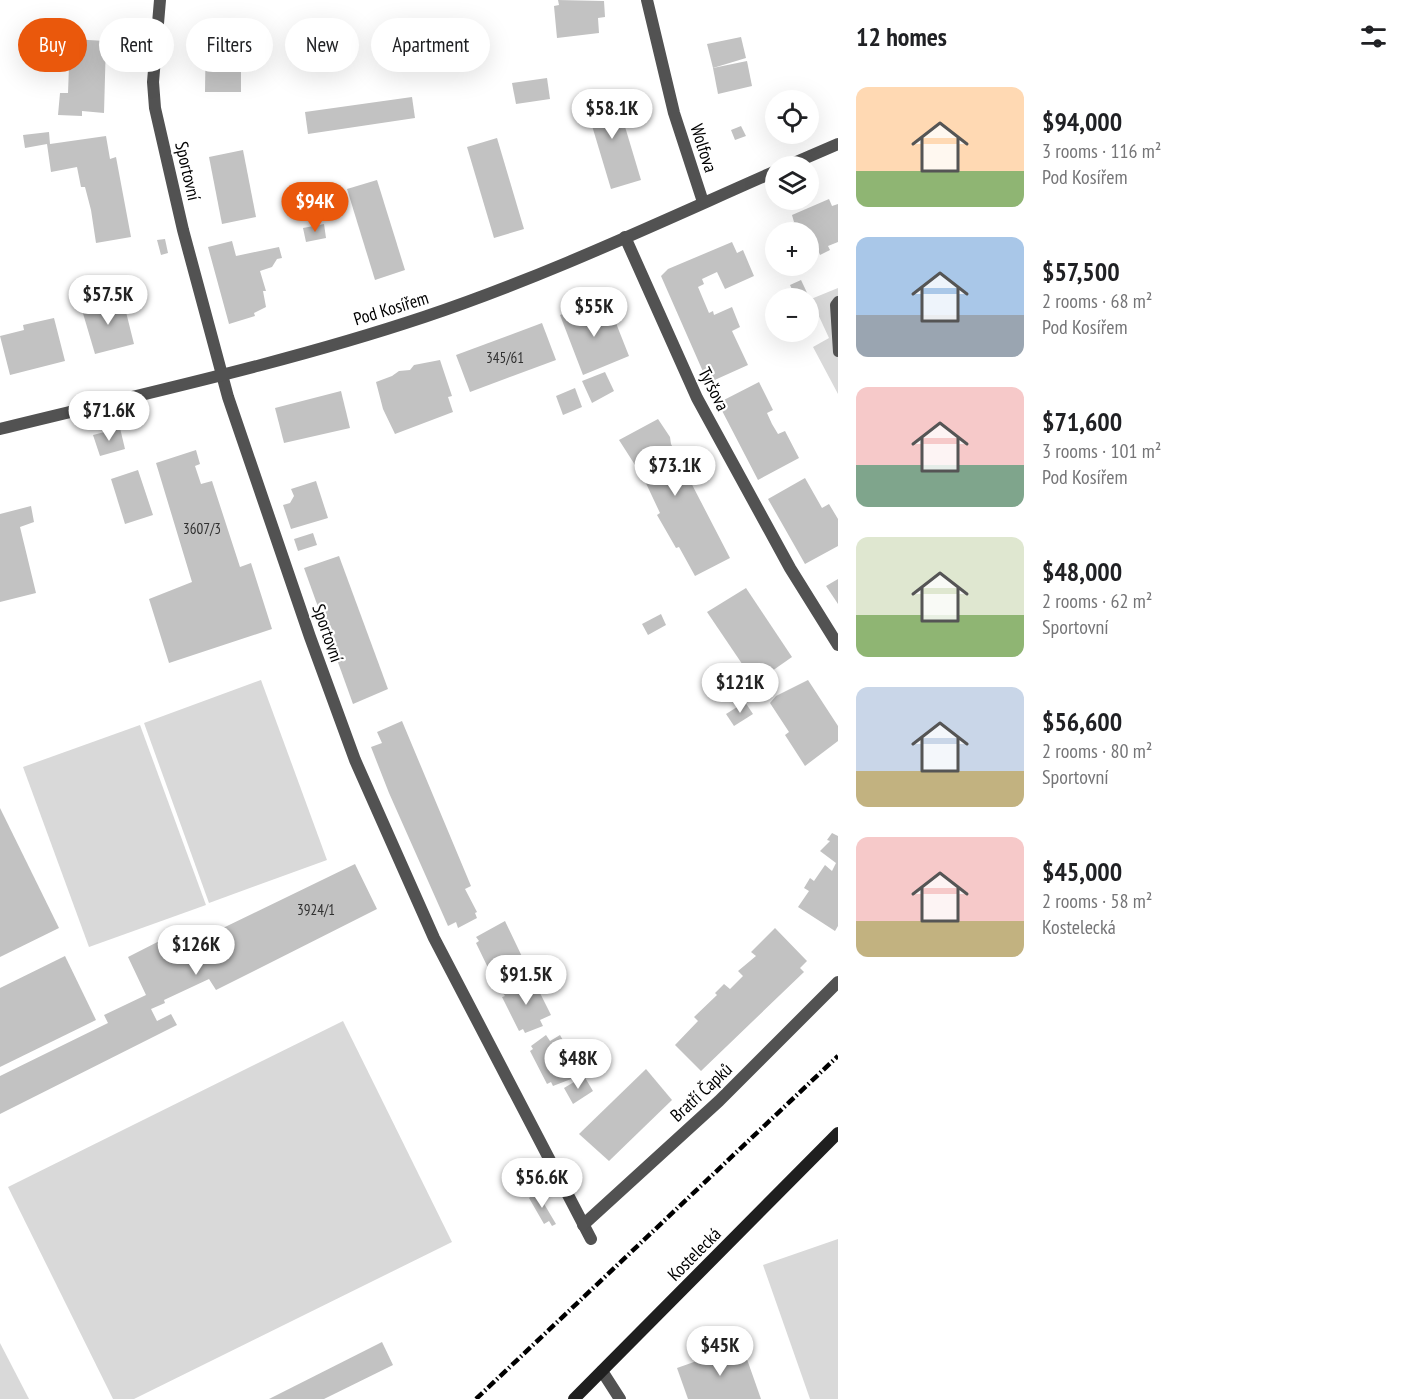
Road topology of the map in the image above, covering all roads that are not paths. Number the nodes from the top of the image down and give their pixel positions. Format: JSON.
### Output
{"nodes":[{"id":1,"x":160,"y":0,"type":"edge"},
{"id":2,"x":647,"y":0,"type":"edge"},
{"id":3,"x":838,"y":144,"type":"edge"},
{"id":4,"x":810,"y":156,"type":"edge"},
{"id":5,"x":765,"y":176,"type":"edge"},
{"id":6,"x":703,"y":202,"type":"junction"},
{"id":7,"x":625,"y":237,"type":"junction"},
{"id":8,"x":838,"y":301,"type":"edge"},
{"id":9,"x":838,"y":352,"type":"edge"},
{"id":10,"x":838,"y":362,"type":"edge"},
{"id":11,"x":221,"y":374,"type":"junction"},
{"id":12,"x":0,"y":429,"type":"edge"},
{"id":13,"x":838,"y":645,"type":"edge"},
{"id":14,"x":838,"y":982,"type":"edge"},
{"id":15,"x":838,"y":1133,"type":"edge"},
{"id":16,"x":583,"y":1225,"type":"junction"},
{"id":17,"x":591,"y":1239,"type":"dead end"},
{"id":18,"x":602,"y":1371,"type":"junction"},
{"id":19,"x":574,"y":1399,"type":"edge"},
{"id":20,"x":620,"y":1399,"type":"edge"}],
"edges":[{"from":1,"to":11,"type":"street","name":"Sportovní"},
{"from":2,"to":6,"type":"street","name":"Wolfova"},
{"from":3,"to":4,"type":"street"},
{"from":5,"to":6,"type":"street","name":"Pod Kosířem"},
{"from":6,"to":7,"type":"street","name":"Pod Kosířem"},
{"from":7,"to":11,"type":"street","name":"Pod Kosířem"},
{"from":7,"to":13,"type":"street","name":"Tyršova"},
{"from":8,"to":9,"type":"lane"},
{"from":9,"to":10,"type":"lane"},
{"from":11,"to":12,"type":"street","name":"Pod Kosířem"},
{"from":11,"to":16,"type":"street","name":"Sportovní"},
{"from":14,"to":16,"type":"street","name":"Bratří Čapků"},
{"from":15,"to":18,"type":"street","name":"Kostelecká"},
{"from":16,"to":17,"type":"street","name":"Sportovní"},
{"from":18,"to":19,"type":"street","name":"Kostelecká"},
{"from":18,"to":20,"type":"street"}]}
